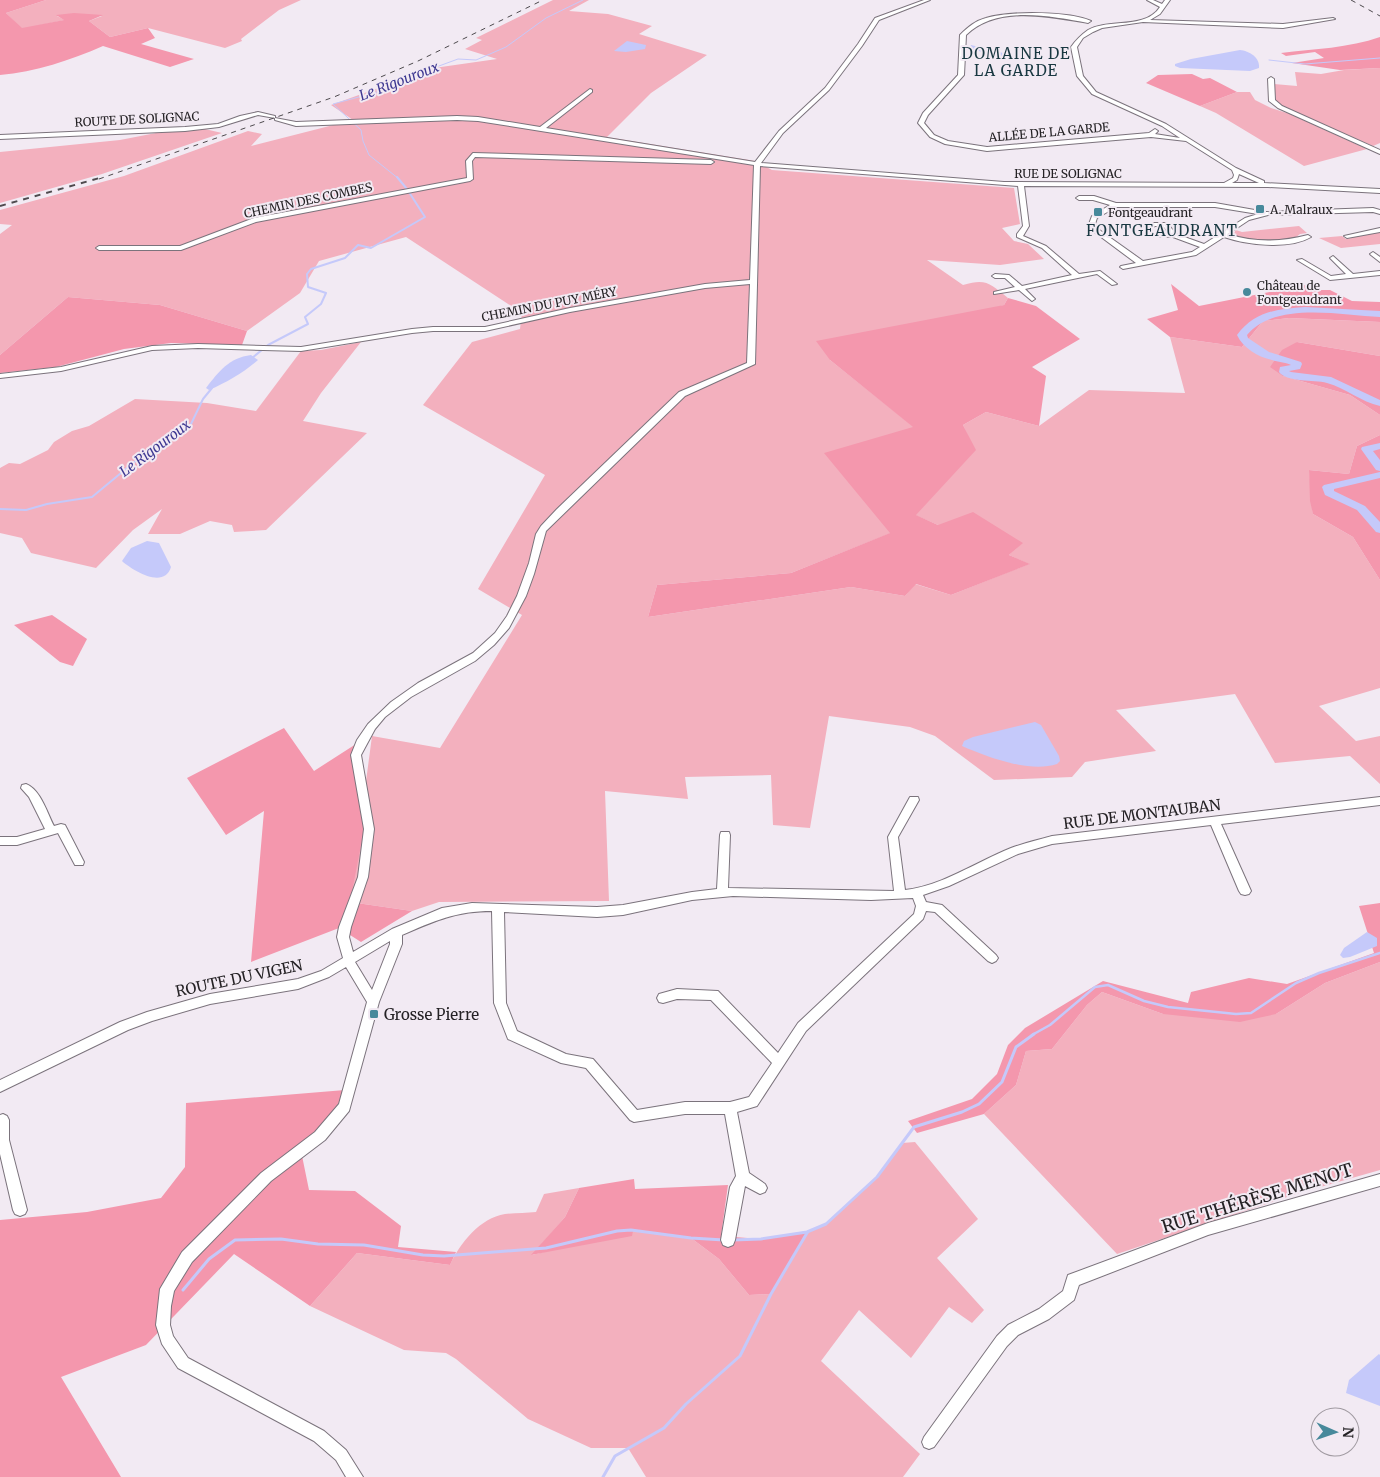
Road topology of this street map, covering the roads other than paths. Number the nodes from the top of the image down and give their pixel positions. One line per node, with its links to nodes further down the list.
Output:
1 (928, 0): 20 (street)
2 (1149, 0): 4 (street)
3 (1168, 0): 4 (street)
4 (1160, 3): 5 (street)
5 (1156, 15): 8 (street, ALLÉE DE LA GARDE); 9 (street)
6 (1333, 19): 9 (street)
7 (1088, 21): 10 (street, ALLÉE DE LA GARDE); 11 (street); 16 (street, ALLÉE DE LA GARDE)
8 (1139, 21): 9 (street); 10 (street, ALLÉE DE LA GARDE)
9 (1164, 22)
10 (1119, 23): 11 (street, ALLÉE DE LA GARDE)
11 (1093, 30): 14 (street, ALLÉE DE LA GARDE)
12 (1270, 79): 19 (street)
13 (590, 91): 15 (street)
14 (1155, 121): 16 (street); 18 (street, ALLÉE DE LA GARDE)
15 (541, 129): 17 (street, ROUTE DE SOLIGNAC); 20 (street, ROUTE DE SOLIGNAC)
16 (1151, 135): 18 (street, ALLÉE DE LA GARDE)
17 (0, 137)
18 (1188, 140): 21 (street, ALLÉE DE LA GARDE)
19 (1380, 152)
20 (757, 164): 24 (street, RUE DE SOLIGNAC); 38 (street, CHEMIN DES COMBES); 49 (street)
21 (1234, 169): 22 (street); 23 (street, ALLÉE DE LA GARDE)
22 (1226, 184): 23 (street, RUE DE SOLIGNAC); 24 (street, RUE DE SOLIGNAC)
23 (1268, 184): 25 (street, RUE DE SOLIGNAC)
24 (1020, 185): 48 (street)
25 (1380, 192)
26 (1079, 198): 28 (street)
27 (1372, 201): 29 (street)
28 (1115, 205): 31 (street); 43 (street)
29 (1373, 210): 30 (street); 31 (street)
30 (1380, 212)
31 (1268, 213): 34 (street)
32 (1380, 230): 36 (street)
33 (1174, 235): 37 (street)
34 (1223, 235): 35 (street); 37 (street)
35 (1308, 236)
36 (1347, 236)
37 (1205, 247): 43 (street)
38 (99, 248)
39 (1373, 254): 42 (street)
40 (1333, 258): 47 (street)
41 (1300, 260): 47 (street)
42 (1380, 260)
43 (1142, 264): 44 (street)
44 (1123, 268)
45 (1380, 273): 47 (street)
46 (995, 276): 51 (street)
47 (1352, 276)
48 (1078, 277): 50 (street); 51 (street)
49 (753, 282): 54 (street, CHEMIN DU PUY MÉRY); 71 (street)
50 (1114, 284)
51 (1020, 288): 52 (street); 53 (street)
52 (996, 292)
53 (1032, 300)
54 (0, 376)
55 (26, 788): 59 (street)
56 (914, 800): 66 (street)
57 (1380, 802): 58 (street, RUE DE MONTAUBAN)
58 (1214, 821): 63 (street); 65 (street, RUE DE MONTAUBAN)
59 (51, 831): 61 (street); 62 (street)
60 (725, 834): 64 (street)
61 (0, 841)
62 (79, 862)
63 (1244, 890)
64 (722, 892): 66 (street, RUE DE MONTAUBAN); 68 (street, ROUTE DU VIGEN)
65 (917, 893): 66 (street, RUE DE MONTAUBAN); 67 (street)
66 (900, 895)
67 (922, 906): 70 (street); 74 (street)
68 (498, 907): 69 (street, ROUTE DU VIGEN); 76 (street)
69 (396, 932): 71 (street, ROUTE DU VIGEN); 73 (street)
70 (992, 958)
71 (348, 960): 73 (street); 75 (street, ROUTE DU VIGEN)
72 (664, 998): 74 (street)
73 (374, 1002): 85 (street)
74 (779, 1062): 76 (street)
75 (0, 1086)
76 (730, 1108): 79 (street)
77 (2, 1120): 78 (street)
78 (2, 1141): 82 (street)
79 (743, 1177): 81 (street); 83 (street)
80 (1380, 1180): 84 (street, RUE THÉRÈSE MENOT)
81 (760, 1188)
82 (20, 1210)
83 (728, 1240)
84 (929, 1442)
85 (356, 1477)

